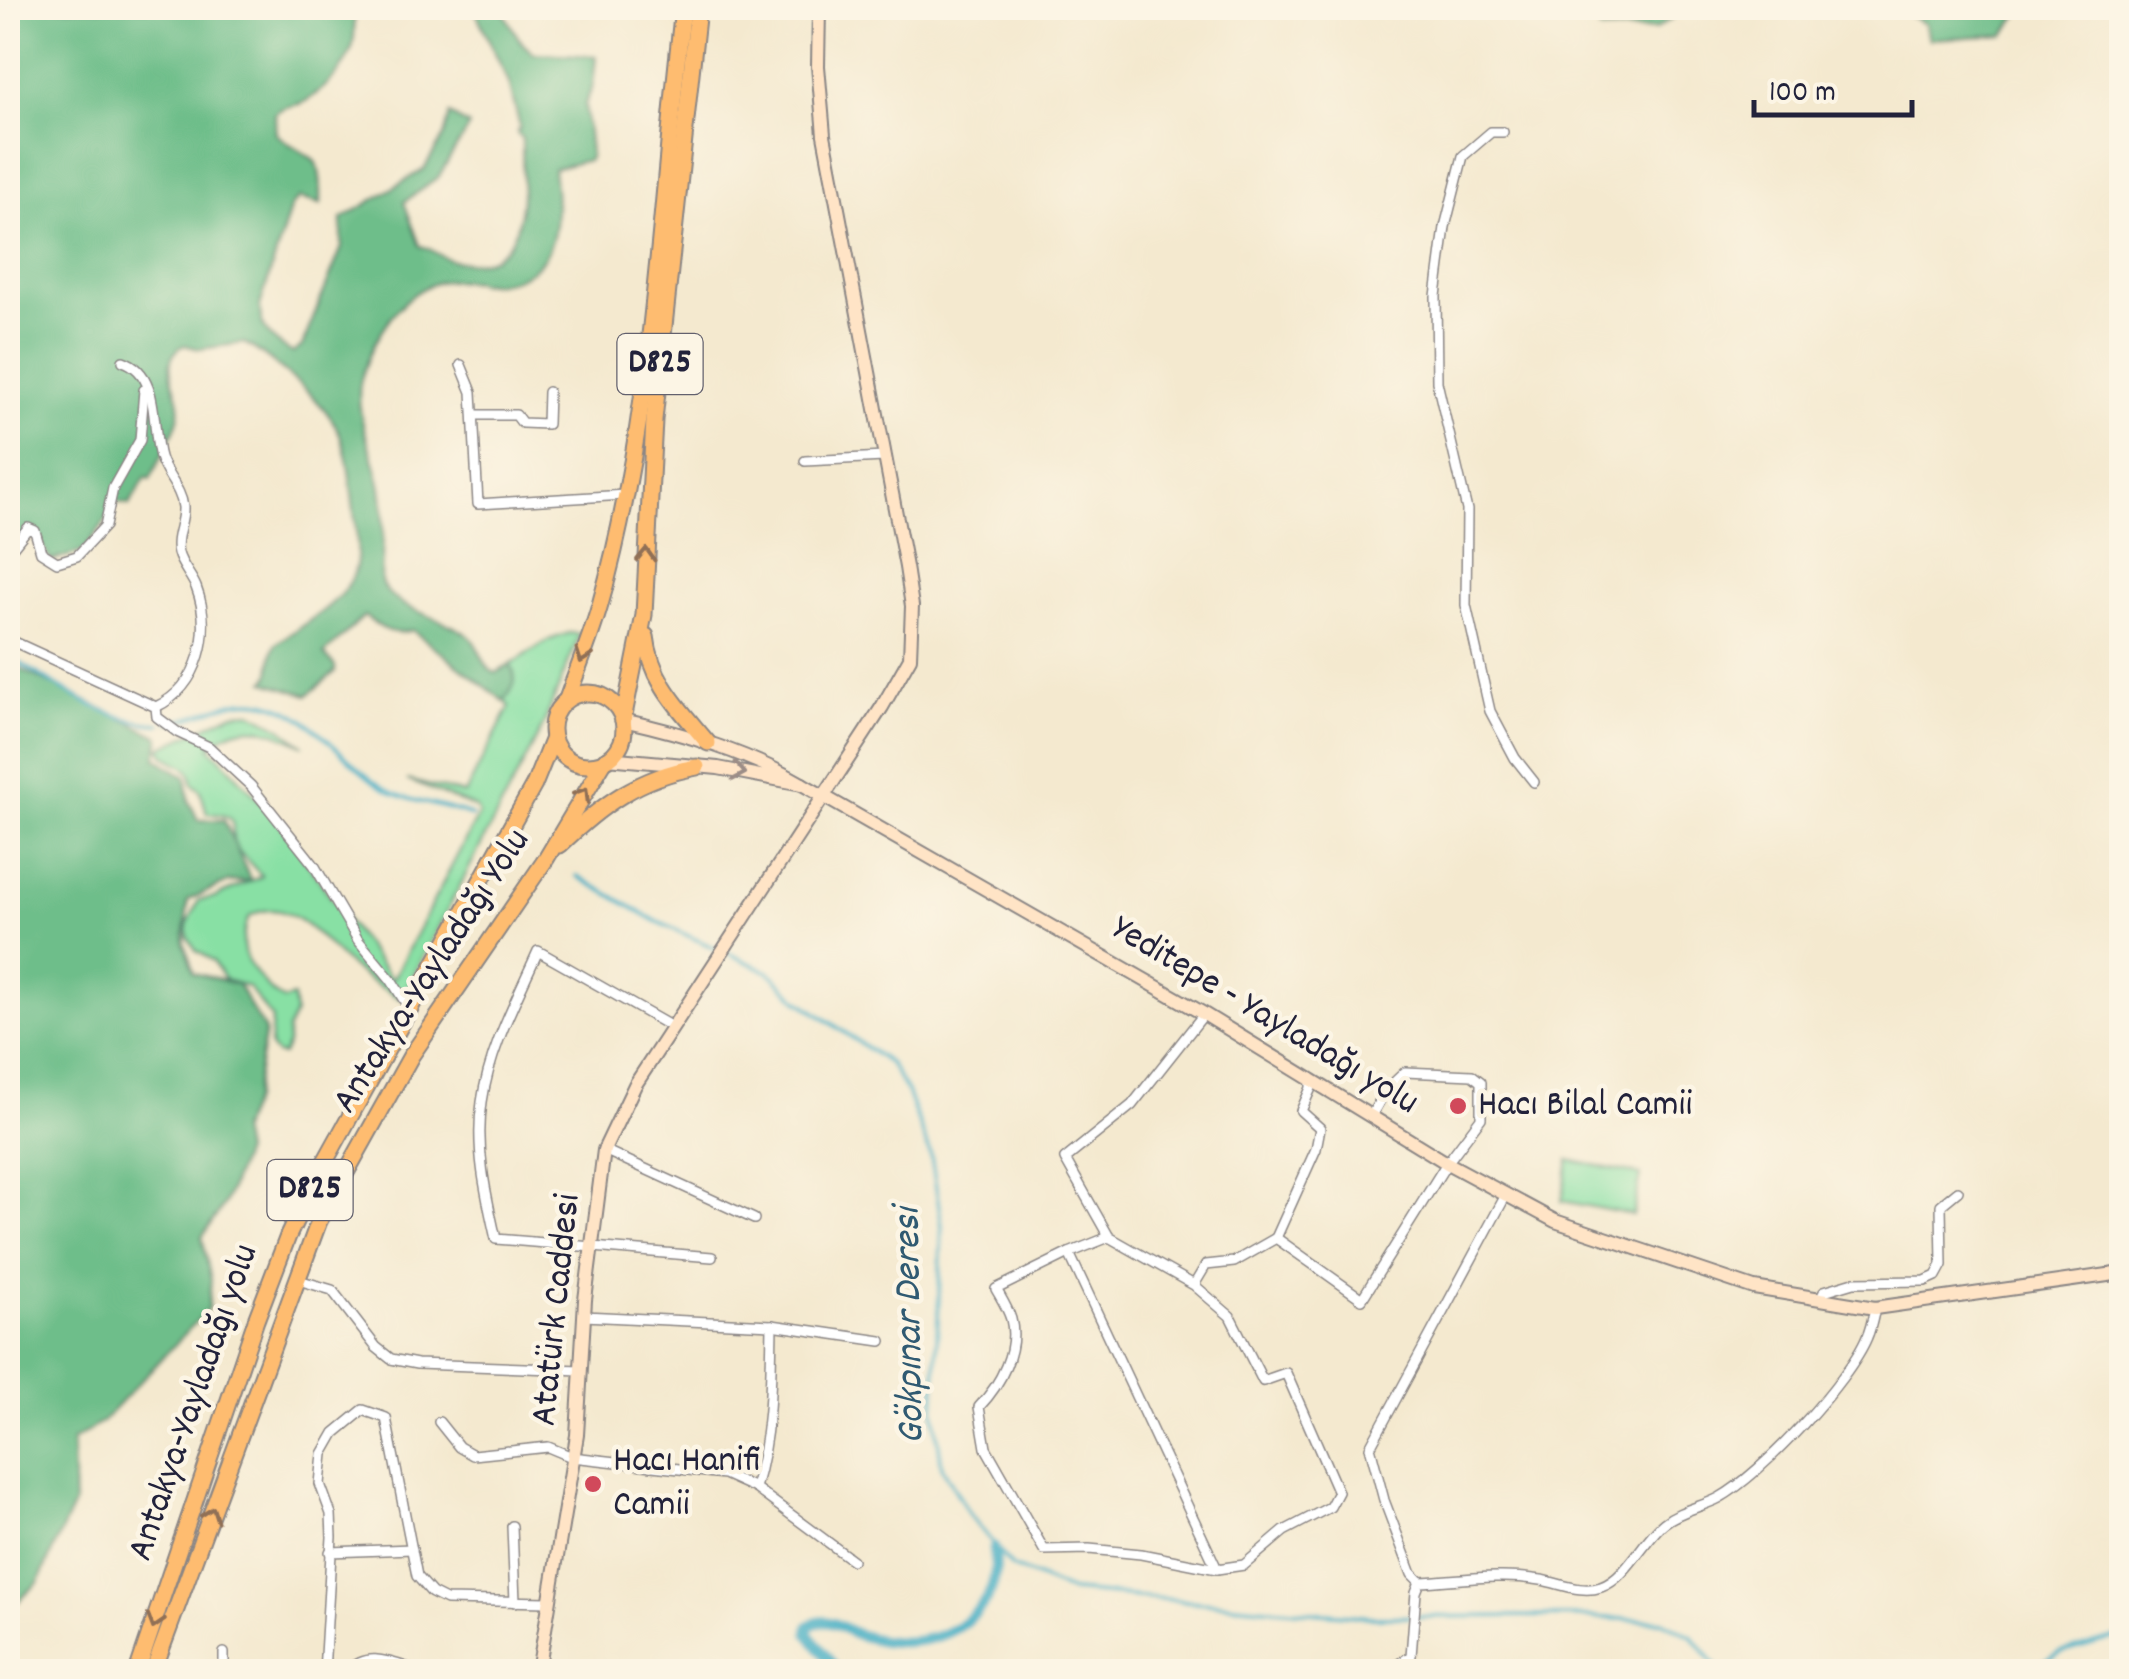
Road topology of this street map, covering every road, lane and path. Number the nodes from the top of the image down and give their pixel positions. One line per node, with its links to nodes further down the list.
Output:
1 (684, 8): 12 (highway, D825)
2 (698, 8): 14 (highway, D825, one-way to 2)
3 (819, 8): 10 (main road, Atatürk Caddesi)
4 (1503, 132): 23 (street)
5 (124, 361): 7 (street)
6 (461, 365): 9 (street)
7 (142, 378): 13 (street); 17 (street)
8 (548, 392): 9 (street)
9 (474, 415): 12 (street)
10 (884, 456): 11 (street); 25 (main road, Atatürk Caddesi)
11 (804, 461)
12 (626, 495): 16 (highway, D825, one-way to 16)
13 (8, 553)
14 (644, 616): 18 (highway, D825); 20 (highway)
15 (8, 638): 17 (street)
16 (567, 699): 18 (highway); 19 (highway)
17 (157, 712): 27 (street)
18 (623, 720): 20 (main road, Yeditepe - Yayladağı yolu); 21 (highway)
19 (553, 738): 21 (highway); 27 (highway, Antakya-Yayladağı yolu / D825)
20 (708, 743): 24 (main road, Yeditepe - Yayladağı yolu)
21 (606, 759): 22 (main road, Yeditepe - Yayladağı yolu); 26 (highway, Antakya-Yayladağı Yolu / D825, one-way to 21)
22 (697, 766): 24 (main road, Yeditepe - Yayladağı yolu, one-way to 24); 26 (highway)
23 (1534, 782)
24 (802, 784): 25 (main road, Yeditepe - Yayladağı yolu)
25 (824, 798): 28 (main road, Yeditepe - Yayladağı yolu); 29 (main road, Atatürk Caddesi)
26 (546, 859): 43 (highway, Antakya-Yayladağı Yolu / D825)
27 (411, 1010): 63 (highway, Antakya-Yayladağı yolu / D825, one-way to 63)
28 (1204, 1014): 30 (main road, Yeditepe - Yayladağı yolu); 37 (street)
29 (672, 1028): 32 (main road, Atatürk Caddesi); 39 (street)
30 (1311, 1078): 31 (main road, Yeditepe - Yayladağı yolu); 38 (street)
31 (1371, 1116): 33 (main road, Yeditepe - Yayladağı yolu); 33 (street)
32 (604, 1150): 36 (street); 39 (main road, Atatürk Caddesi)
33 (1447, 1163): 35 (main road, Yeditepe - Yayladağı yolu); 38 (street)
34 (1958, 1191): 45 (street)
35 (1506, 1195): 45 (main road, Yeditepe - Yayladağı yolu); 59 (street)
36 (754, 1219)
37 (1109, 1237): 40 (street); 44 (street)
38 (1276, 1238): 44 (street)
39 (592, 1248): 41 (street); 47 (main road, Atatürk Caddesi)
40 (1069, 1253): 58 (street); 58 (street)
41 (712, 1257)
42 (2122, 1273): 46 (main road, Yeditepe - Yayladağı yolu)
43 (295, 1279): 50 (street); 64 (highway, Antakya-Yayladağı Yolu / D825, one-way to 43)
44 (1194, 1285): 58 (street)
45 (1820, 1299): 46 (main road, Yeditepe - Yayladağı yolu)
46 (1875, 1308): 59 (street)
47 (584, 1316): 48 (street); 50 (main road, Atatürk Caddesi)
48 (772, 1325): 49 (street); 53 (street)
49 (881, 1341)
50 (581, 1370): 52 (main road, Atatürk Caddesi)
51 (439, 1422): 52 (street)
52 (572, 1457): 53 (street); 61 (main road, Atatürk Caddesi)
53 (755, 1488): 57 (street)
54 (512, 1526): 60 (street)
55 (412, 1550): 56 (street); 56 (street); 60 (street)
56 (330, 1552): 66 (street)
57 (852, 1560)
58 (1217, 1569)
59 (1418, 1587): 70 (street)
60 (515, 1602): 61 (street)
61 (548, 1602): 69 (main road, Atatürk Caddesi)
62 (224, 1653): 65 (street)
63 (137, 1672)
64 (154, 1672)
65 (224, 1672)
66 (324, 1672)
67 (347, 1672): 68 (street)
68 (420, 1672)
69 (538, 1672)
70 (1386, 1672)

